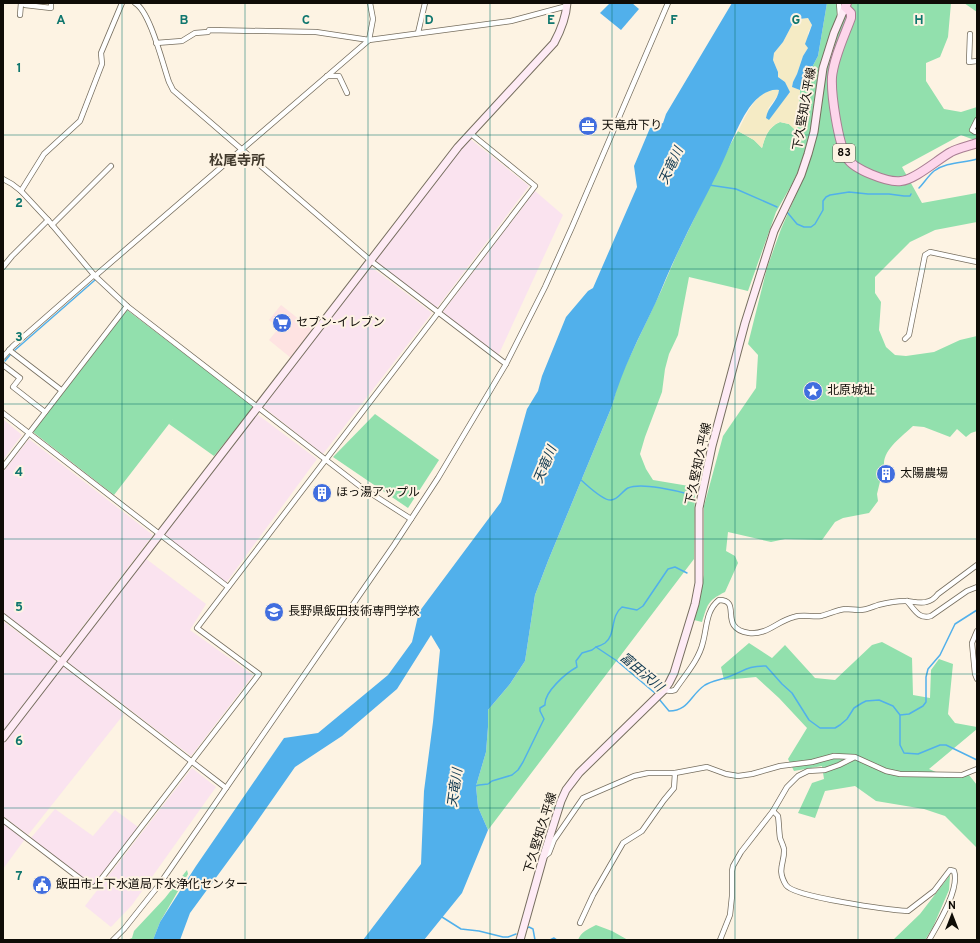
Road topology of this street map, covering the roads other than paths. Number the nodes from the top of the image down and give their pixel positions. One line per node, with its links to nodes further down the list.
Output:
1 (51, 3): 7 (street)
2 (122, 3): 25 (street)
3 (135, 3): 14 (street)
4 (370, 3): 13 (street)
5 (425, 3): 11 (street)
6 (668, 3): 37 (street)
7 (23, 4): 10 (street)
8 (567, 4): 11 (street); 20 (main road)
9 (844, 4): 21 (main road, 83); 56 (main road, 下久堅知久平線)
10 (20, 15)
11 (418, 33): 13 (street)
12 (970, 34): 15 (street)
13 (369, 40): 14 (street); 16 (street)
14 (156, 43): 22 (street)
15 (977, 61)
16 (327, 76): 17 (street); 22 (street)
17 (347, 93)
18 (977, 120): 19 (street)
19 (977, 131)
20 (470, 133): 28 (main road); 33 (street)
21 (977, 143)
22 (242, 149): 28 (street); 31 (street)
23 (111, 166): 27 (street)
24 (3, 179): 25 (street)
25 (21, 191): 26 (street)
26 (48, 220): 27 (street); 30 (street)
27 (52, 225): 31 (street)
28 (371, 261): 33 (street); 40 (main road)
29 (977, 262): 34 (street)
30 (3, 267)
31 (94, 275): 32 (street); 35 (street)
32 (127, 306): 39 (street); 40 (street)
33 (439, 314): 37 (street); 44 (street)
34 (905, 339)
35 (9, 350): 36 (street); 39 (street)
36 (3, 357)
37 (506, 364): 46 (street)
38 (3, 366): 41 (street)
39 (61, 390): 41 (street)
40 (258, 406): 44 (street); 47 (main road)
41 (45, 412): 43 (street)
42 (3, 413): 43 (street)
43 (29, 433): 45 (street); 47 (street)
44 (325, 459): 46 (street); 49 (street)
45 (3, 467)
46 (411, 519): 62 (street)
47 (159, 535): 49 (street); 54 (main road)
48 (977, 565): 51 (street)
49 (228, 587): 59 (street)
50 (977, 587): 51 (street)
51 (906, 601): 56 (street)
52 (3, 616): 54 (street)
53 (977, 631): 55 (street)
54 (62, 662): 57 (main road); 59 (street)
55 (977, 679)
56 (663, 692): 65 (main road, 下久堅知久平線)
57 (3, 738)
58 (855, 757): 60 (street); 61 (street); 63 (street)
59 (192, 762): 62 (street); 64 (street)
60 (977, 769)
61 (675, 773): 65 (street); 66 (street)
62 (226, 788): 67 (street)
63 (773, 811): 69 (street); 70 (street)
64 (3, 820)
65 (544, 858): 68 (main road, 下久堅知久平線)
66 (580, 923)
67 (113, 940)
68 (520, 940)
69 (720, 940)
70 (929, 940)

